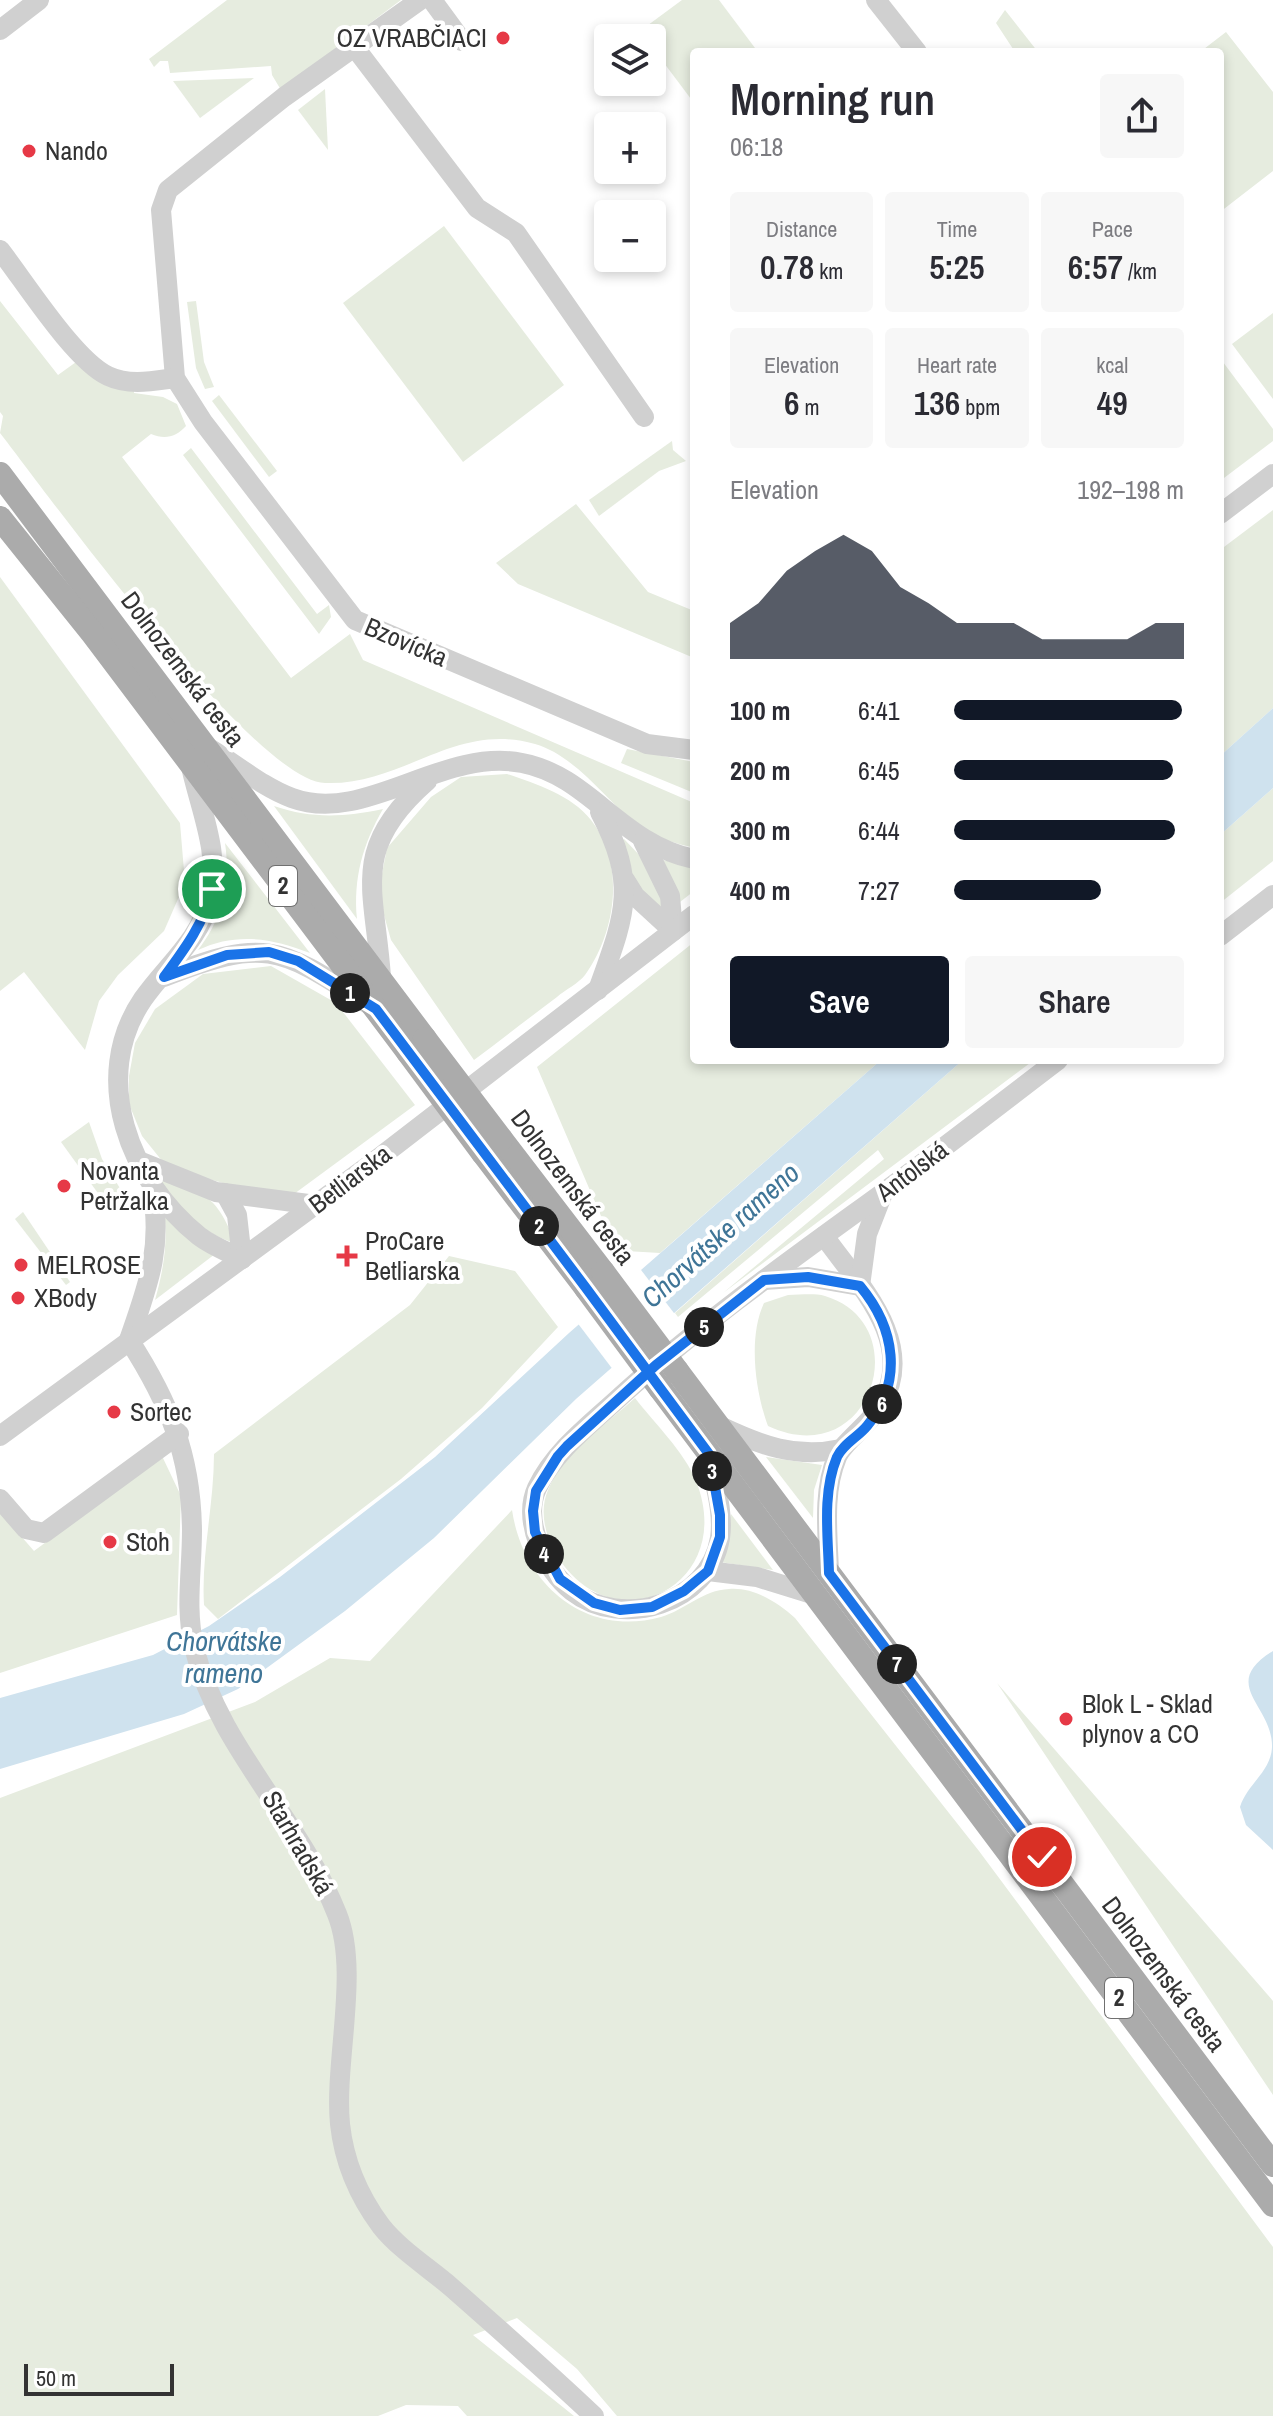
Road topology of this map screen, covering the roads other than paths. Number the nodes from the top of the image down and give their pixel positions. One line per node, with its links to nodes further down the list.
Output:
1 (39, 0): 5 (street)
2 (420, 0): 8 (street, Bzovícka)
3 (432, 0): 6 (street)
4 (876, 0): 7 (street)
5 (0, 30)
6 (462, 41)
7 (914, 48)
8 (356, 49): 10 (street, Bzovícka); 11 (street)
9 (0, 250): 10 (street)
10 (175, 378): 16 (street, Bzovícka)
11 (644, 417)
12 (0, 474): 17 (main road, Dolnozemská cesta / 2)
13 (1273, 474): 14 (street)
14 (1224, 511)
15 (0, 518): 17 (main road, Dolnozemská cesta / 2)
16 (690, 749)
17 (199, 755): 18 (street); 27 (street); 28 (main road, Dolnozemská cesta / 2); 30 (main road, Dolnozemská cesta / 2)
18 (438, 771): 19 (street); 28 (street)
19 (596, 804): 20 (street); 22 (street)
20 (643, 841): 21 (street); 25 (street)
21 (690, 858)
22 (625, 880): 25 (street); 29 (street)
23 (1273, 895): 26 (street)
24 (690, 918): 25 (street, Betliarska)
25 (673, 931): 29 (street, Betliarska)
26 (1224, 933)
27 (164, 977): 30 (street); 33 (street)
28 (381, 977): 31 (main road, Dolnozemská cesta / 2)
29 (598, 990): 37 (street, Betliarska)
30 (376, 1009): 31 (main road, Dolnozemská cesta / 2)
31 (416, 1045): 43 (main road, Dolnozemská cesta / 2, bridge)
32 (1053, 1064): 36 (street, Antolská)
33 (139, 1161): 34 (street); 35 (street)
34 (151, 1185): 39 (street); 42 (street)
35 (225, 1193): 37 (street); 39 (street)
36 (883, 1193): 38 (street, Antolská); 41 (street)
37 (316, 1205): 39 (street, Betliarska)
38 (824, 1236): 40 (street, Antolská); 41 (street)
39 (242, 1259): 42 (street, Betliarska)
40 (764, 1280): 41 (street); 50 (street, Antolská)
41 (860, 1286): 47 (street)
42 (129, 1340): 45 (street, Starhradská); 46 (street, Betliarska)
43 (669, 1380): 44 (main road, Dolnozemská cesta / 2); 48 (main road, Dolnozemská cesta / 2)
44 (720, 1426): 47 (street); 51 (main road, Dolnozemská cesta / 2)
45 (179, 1434): 49 (street); 55 (street, Starhradská)
46 (0, 1436)
47 (841, 1449): 51 (street)
48 (709, 1454): 50 (street); 52 (main road, Dolnozemská cesta / 2)
49 (0, 1499)
50 (708, 1571): 52 (street)
51 (829, 1573): 53 (main road, Dolnozemská cesta / 2)
52 (815, 1595): 54 (main road, Dolnozemská cesta / 2)
53 (1273, 2165)
54 (1273, 2205)
55 (594, 2416)

